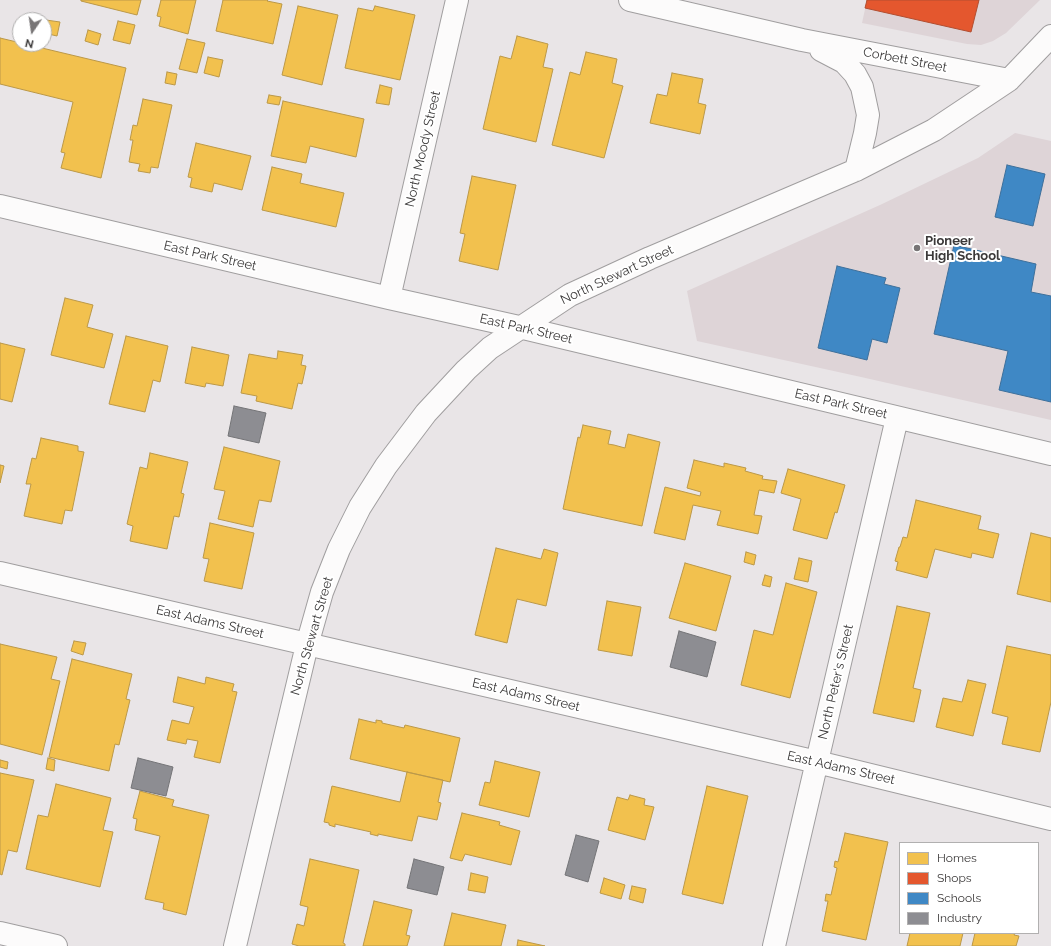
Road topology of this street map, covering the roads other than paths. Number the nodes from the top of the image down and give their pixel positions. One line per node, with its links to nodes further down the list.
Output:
1 (456, 0): 8 (street, North Moody Street)
2 (630, 0): 4 (street, Corbett Street)
3 (1051, 36): 5 (street, North Stewart Street)
4 (802, 40): 5 (street, Corbett Street); 6 (street, Corbett Street)
5 (1009, 80): 6 (street, North Stewart Street)
6 (856, 170): 9 (street, North Stewart Street)
7 (0, 206): 8 (street, East Park Street)
8 (389, 298): 9 (street, East Park Street)
9 (519, 327): 10 (street, East Park Street); 13 (street, North Stewart Street)
10 (897, 418): 11 (street, East Park Street); 14 (street, North Peter's Street)
11 (1051, 454)
12 (0, 573): 13 (street, East Adams Street)
13 (307, 645): 14 (street, East Adams Street); 18 (street, North Stewart Street)
14 (817, 762): 15 (street, East Adams Street); 19 (street, North Peter's Street)
15 (1051, 819)
16 (0, 933): 17 (street)
17 (56, 946)
18 (235, 946)
19 (774, 946)

